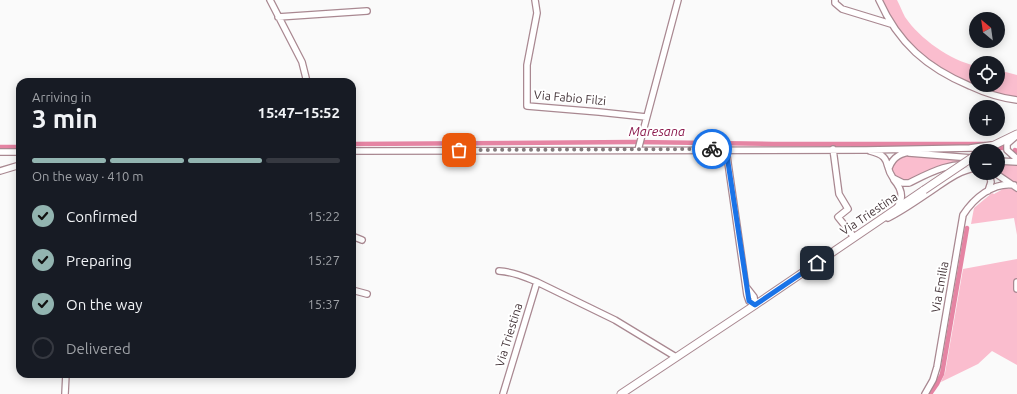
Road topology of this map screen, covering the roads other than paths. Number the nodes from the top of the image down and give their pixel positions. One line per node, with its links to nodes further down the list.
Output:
1 (270, 0): 7 (street)
2 (535, 0): 11 (street, Via Fabio Filzi)
3 (678, 0): 11 (street)
4 (835, 0): 8 (street)
5 (879, 0): 8 (street)
6 (367, 11): 7 (street)
7 (278, 17): 9 (street)
8 (891, 24): 10 (street)
9 (306, 78)
10 (1017, 100)
11 (646, 117): 14 (street)
12 (1017, 135): 13 (main road); 24 (street)
13 (993, 144)
14 (639, 148): 15 (street); 19 (street)
15 (726, 149): 16 (street); 49 (street)
16 (833, 149): 18 (street); 40 (street)
17 (969, 149): 22 (street)
18 (866, 150): 22 (street); 30 (street)
19 (356, 151)
20 (0, 152): 21 (street)
21 (16, 152)
22 (907, 152): 23 (street); 30 (street)
23 (969, 157)
24 (1017, 159)
25 (969, 160): 38 (main road, Via Triestina, bridge)
26 (1005, 161): 27 (street)
27 (1017, 162)
28 (969, 165): 33 (street)
29 (16, 166): 32 (street)
30 (889, 168): 33 (street)
31 (969, 169): 39 (street)
32 (0, 172)
33 (894, 180): 38 (street)
34 (991, 180): 37 (street)
35 (1005, 180): 36 (street)
36 (1015, 186): 37 (street, Via Emilia)
37 (988, 191): 55 (street, Via Emilia)
38 (898, 207): 39 (main road, Via Triestina)
39 (870, 226): 40 (main road, Via Triestina)
40 (854, 237): 49 (main road, Via Triestina)
41 (356, 238): 42 (street)
42 (362, 240)
43 (499, 271): 44 (street)
44 (537, 282): 50 (street); 53 (street, Via Triestina)
45 (1017, 282): 46 (street)
46 (1017, 290)
47 (356, 291): 48 (street)
48 (366, 294)
49 (755, 305): 50 (main road, Via Triestina)
50 (676, 357): 54 (main road, Via Triestina)
51 (66, 378): 52 (street)
52 (65, 394)
53 (503, 394)
54 (621, 394)
55 (925, 394)

